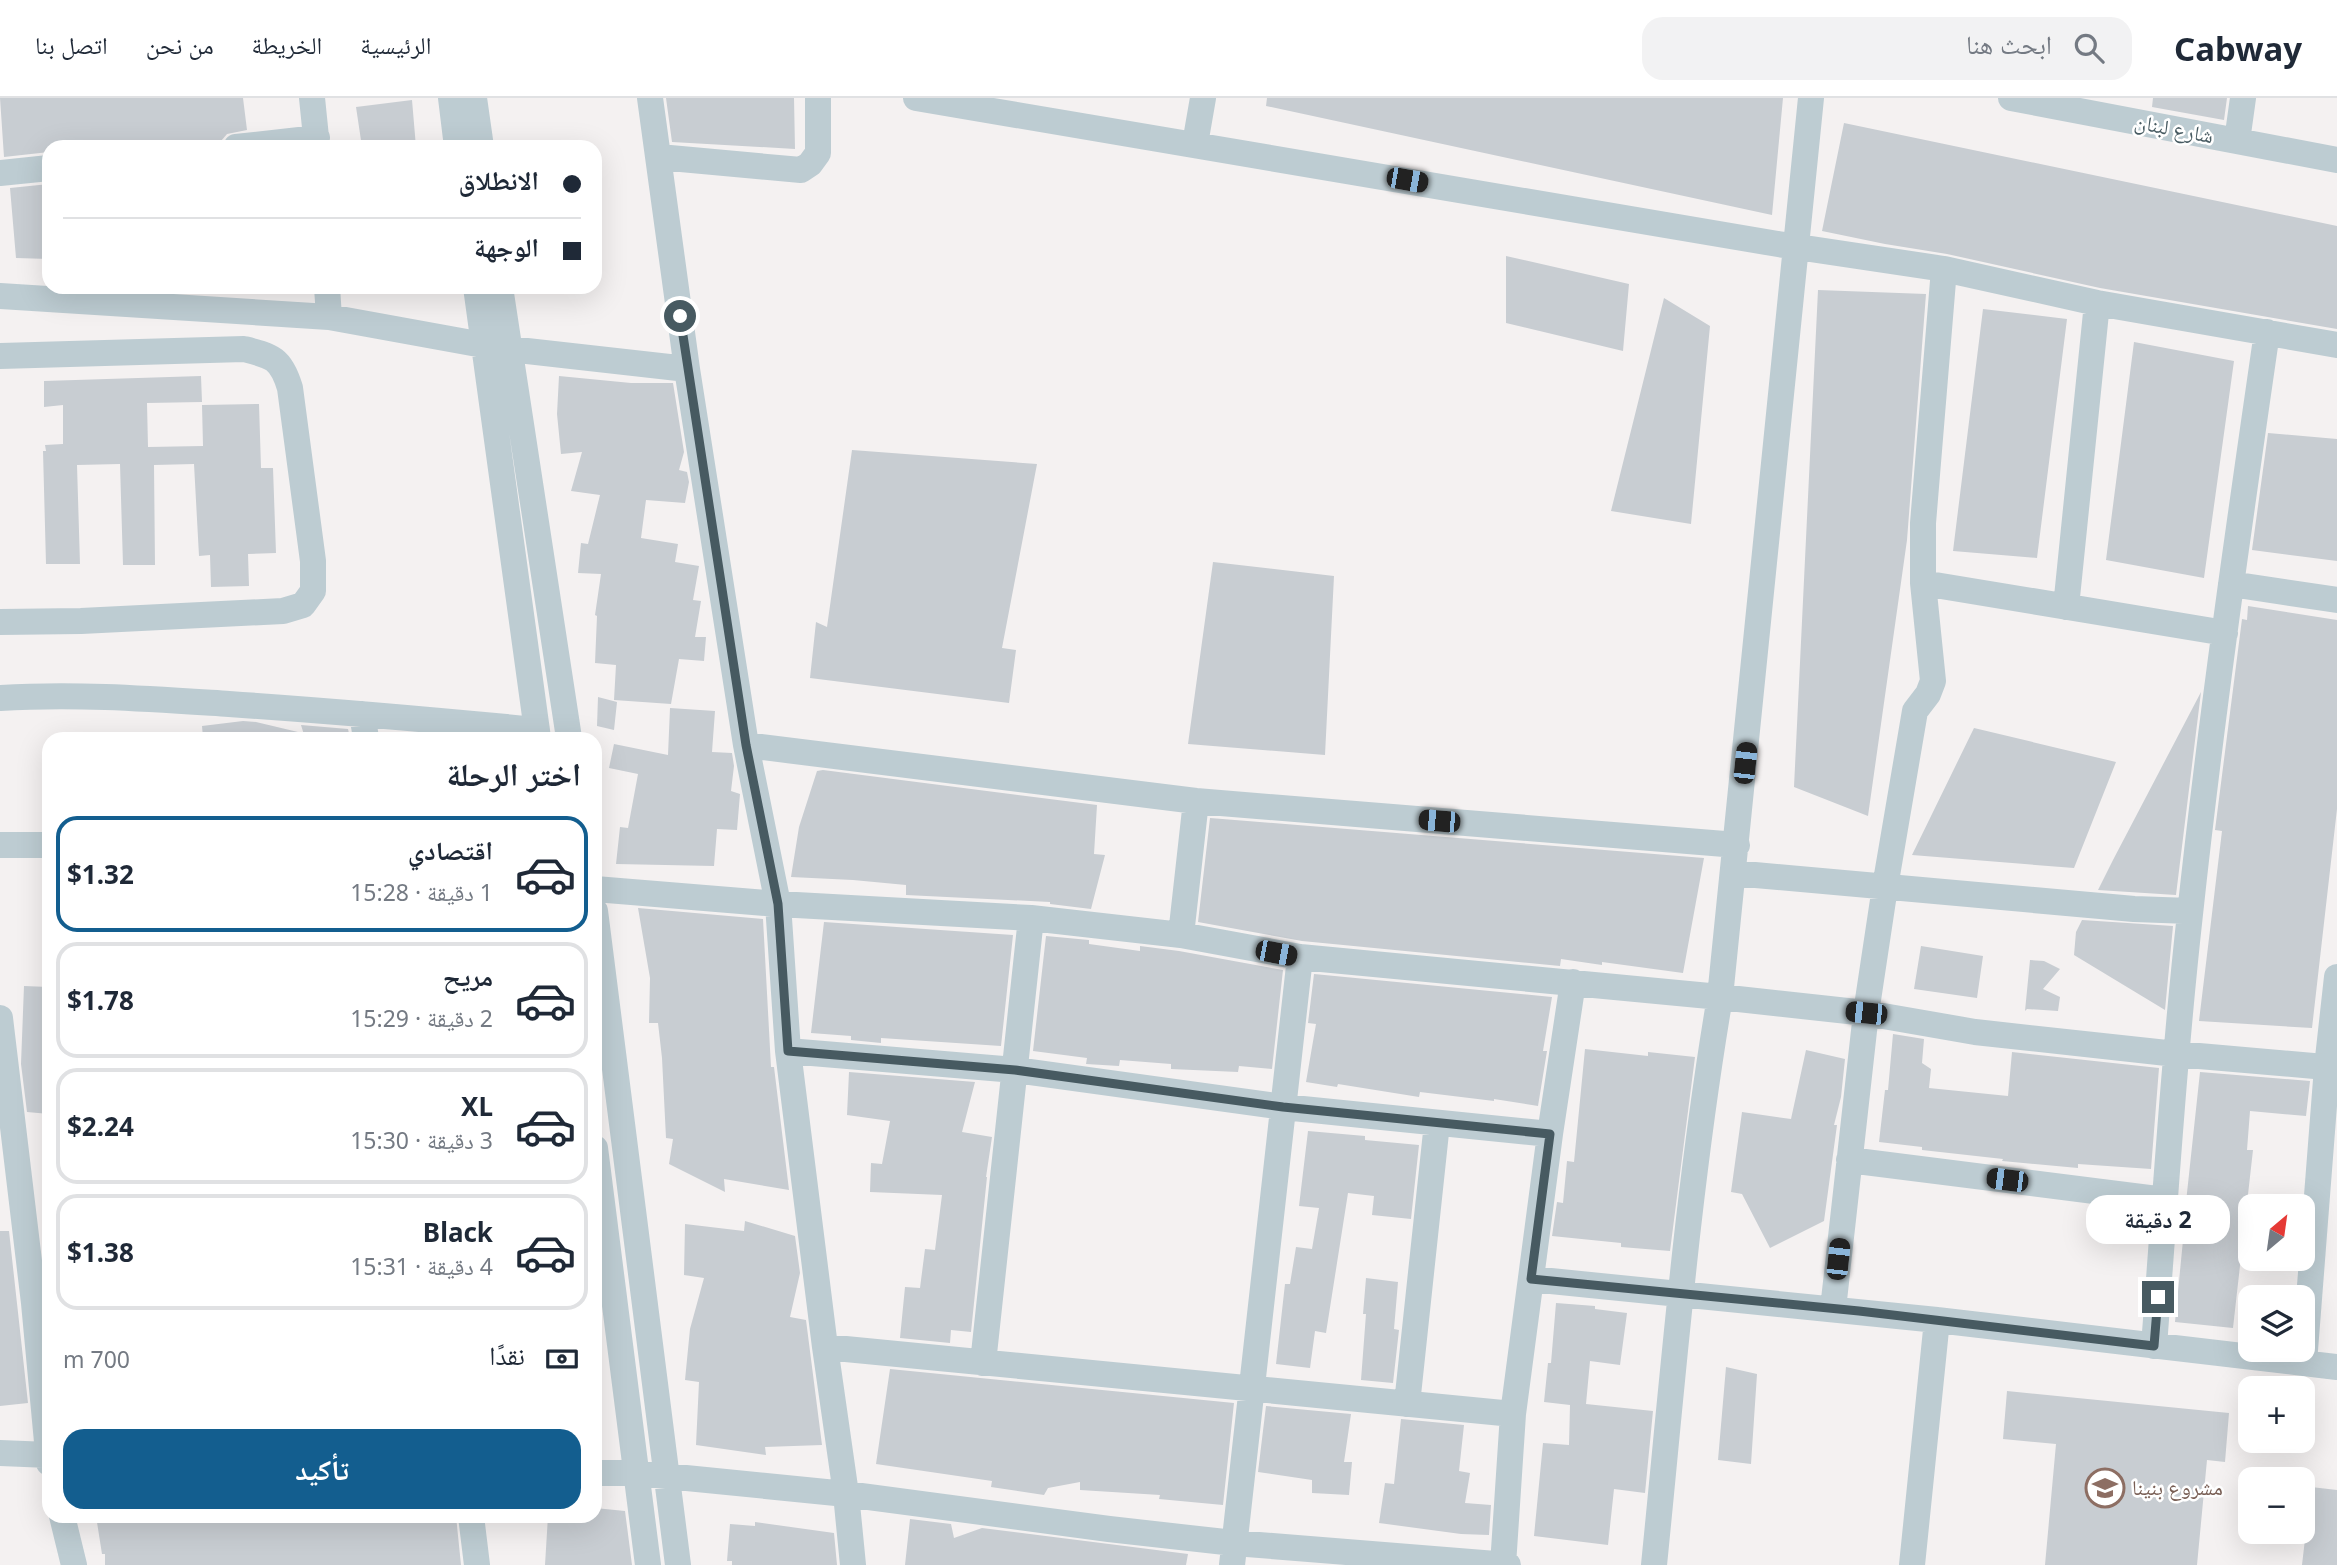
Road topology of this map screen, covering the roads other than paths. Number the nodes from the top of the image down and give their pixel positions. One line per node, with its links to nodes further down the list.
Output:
1 (312, 98): 12 (street)
2 (451, 98): 13 (street)
3 (474, 98): 14 (street)
4 (650, 98): 17 (street)
5 (818, 98): 17 (street)
6 (916, 98): 16 (street)
7 (1203, 98): 16 (street)
8 (1811, 98): 21 (street)
9 (2011, 98): 11 (street, شارع لبنان)
10 (2243, 98): 15 (street)
11 (2130, 109): 15 (street, شارع لبنان)
12 (317, 140)
13 (456, 140)
14 (480, 140)
15 (2237, 141): 18 (street, شارع لبنان)
16 (1195, 144): 21 (street)
17 (659, 157): 33 (street)
18 (2337, 160)
19 (42, 169): 20 (street)
20 (0, 173)
21 (1798, 246): 22 (street); 49 (street)
22 (1944, 269): 27 (street); 34 (street)
23 (327, 294): 28 (street)
24 (478, 294): 31 (street)
25 (500, 294): 31 (street)
26 (0, 296): 28 (street)
27 (2097, 303): 29 (street); 37 (street)
28 (329, 317): 31 (street)
29 (2267, 332): 30 (street); 35 (street)
30 (2337, 345)
31 (496, 347): 33 (street); 43 (street); 44 (street)
32 (0, 356): 38 (street)
33 (687, 369): 45 (street)
34 (1923, 583): 37 (street); 51 (street)
35 (2231, 584): 36 (street); 39 (street)
36 (2337, 600)
37 (2066, 607): 39 (street)
38 (0, 622)
39 (2225, 633): 54 (street)
40 (0, 698): 41 (street)
41 (364, 726): 42 (street)
42 (494, 732)
43 (537, 732)
44 (568, 732)
45 (746, 745): 46 (street); 53 (street)
46 (1196, 801): 49 (street); 56 (street)
47 (0, 845): 48 (street)
48 (42, 845)
49 (1737, 845): 50 (street)
50 (1733, 873): 51 (street); 61 (street)
51 (1885, 887): 54 (street); 62 (street)
52 (602, 890): 53 (street)
53 (778, 904): 55 (street); 64 (street)
54 (2190, 911): 65 (street)
55 (1031, 918): 56 (street); 67 (street)
56 (1181, 934): 57 (street)
57 (1300, 957): 60 (street); 68 (street)
58 (602, 966): 93 (street)
59 (2337, 977): 66 (street)
60 (1573, 982): 61 (street); 70 (street)
61 (1720, 997): 62 (street); 76 (street)
62 (1866, 1013): 65 (street); 71 (street)
63 (0, 1018): 72 (street)
64 (788, 1051): 67 (street); 82 (street)
65 (2176, 1054): 66 (street); 73 (street)
66 (2332, 1068): 84 (street)
67 (1015, 1070): 68 (street); 83 (street)
68 (1283, 1107): 69 (street); 86 (street)
69 (1437, 1123): 70 (street); 87 (street)
70 (1550, 1134): 75 (street)
71 (1849, 1160): 73 (street); 78 (street)
72 (9, 1162): 77 (street)
73 (2165, 1200): 81 (street)
74 (602, 1203): 91 (street)
75 (1531, 1279): 76 (street); 88 (street)
76 (1681, 1293): 78 (street); 105 (street)
77 (41, 1303): 80 (street)
78 (1833, 1309): 79 (street)
79 (1937, 1320): 81 (street); 106 (street)
80 (42, 1325)
81 (2154, 1346): 84 (street)
82 (825, 1347): 83 (street); 94 (street)
83 (983, 1363): 86 (street)
84 (2304, 1363): 85 (street)
85 (2337, 1367)
86 (1251, 1389): 87 (street); 97 (street)
87 (1407, 1404): 88 (street)
88 (1513, 1414): 103 (street)
89 (0, 1453): 90 (street)
90 (42, 1457)
91 (636, 1472): 92 (street); 93 (street); 100 (street)
92 (602, 1473)
93 (667, 1476): 94 (street); 101 (street)
94 (846, 1494): 97 (street); 102 (street)
95 (64, 1523): 98 (street)
96 (472, 1523): 99 (street)
97 (1233, 1554): 103 (street)
98 (74, 1565)
99 (477, 1565)
100 (648, 1565)
101 (678, 1565)
102 (853, 1565)
103 (1503, 1565): 104 (street)
104 (1508, 1565)
105 (1654, 1565)
106 (1912, 1565)

